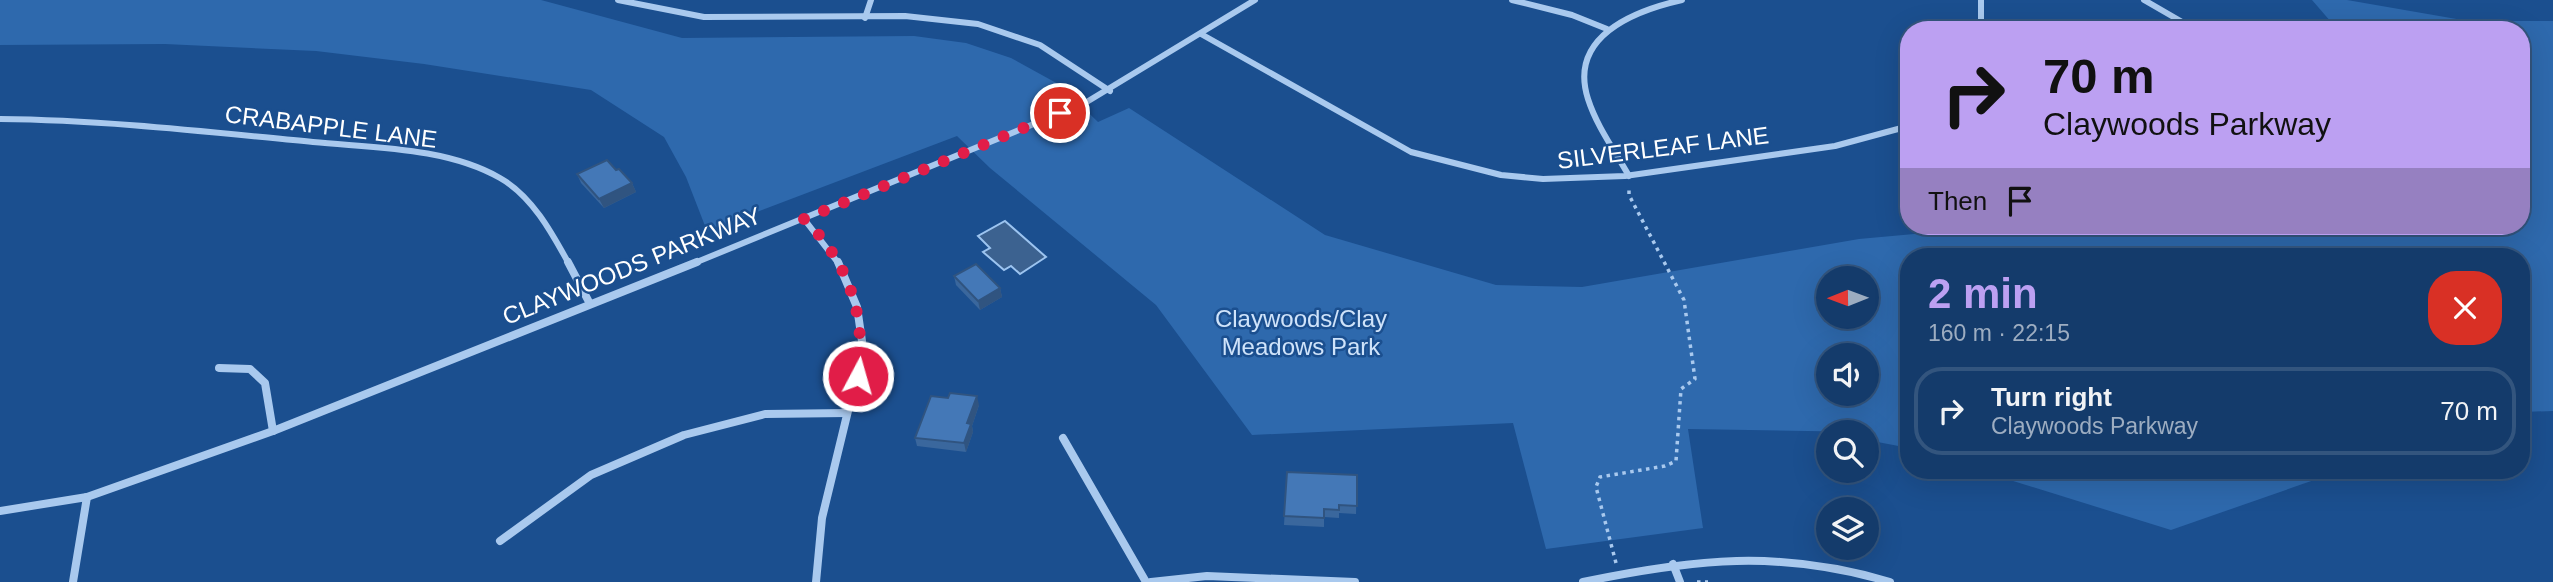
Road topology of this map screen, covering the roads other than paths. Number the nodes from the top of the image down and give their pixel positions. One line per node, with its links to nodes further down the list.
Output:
1 (618, 0): 8 (street)
2 (871, 0): 8 (street)
3 (1255, 0): 12 (street, CLAYWOODS PARKWAY)
4 (1513, 0): 11 (street)
5 (1682, 0): 11 (street)
6 (1981, 0): 9 (street)
7 (2144, 0): 10 (street)
8 (865, 18): 13 (street)
9 (1981, 21)
10 (2180, 21)
11 (1607, 29): 16 (street)
12 (1201, 34): 13 (street, CLAYWOODS PARKWAY); 16 (street, SILVERLEAF LANE)
13 (1110, 91): 17 (street, CLAYWOODS PARKWAY)
14 (0, 119): 18 (street, CRABAPPLE LANE)
15 (1900, 129): 16 (street, SILVERLEAF LANE)
16 (1629, 176)
17 (804, 219): 18 (street, CLAYWOODS PARKWAY); 20 (street)
18 (589, 302): 21 (street, CLAYWOODS PARKWAY)
19 (219, 368): 21 (street)
20 (847, 413): 25 (street); 28 (street)
21 (273, 431): 23 (street, CLAYWOODS PARKWAY)
22 (1063, 438): 29 (street)
23 (87, 497): 24 (street, CLAYWOODS PARKWAY); 27 (street)
24 (0, 511)
25 (500, 541)
26 (1673, 564): 31 (street); 32 (street); 33 (street)
27 (73, 582)
28 (816, 582)
29 (1149, 582): 30 (street)
30 (1355, 582)
31 (1583, 582)
32 (1680, 582)
33 (1890, 582)

